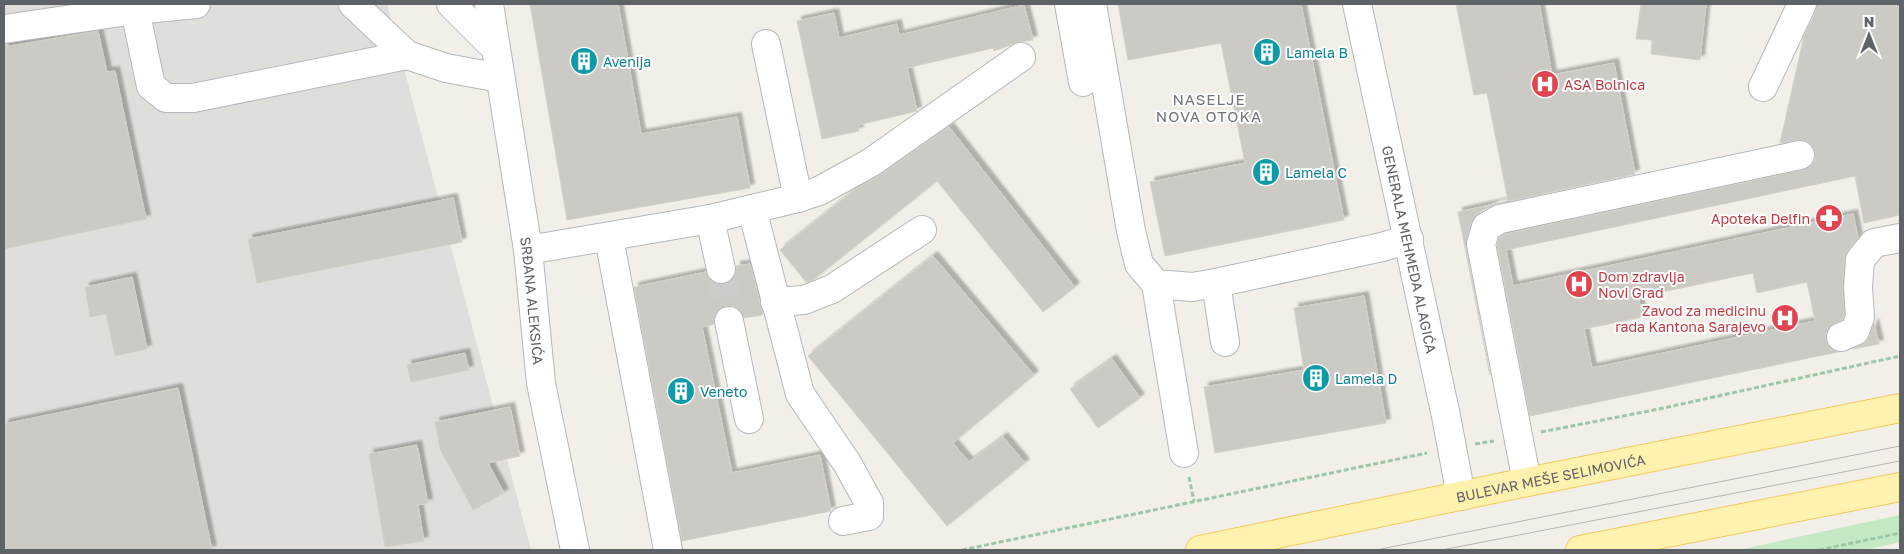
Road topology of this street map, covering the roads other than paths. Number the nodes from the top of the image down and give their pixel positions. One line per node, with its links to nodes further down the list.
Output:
1 (196, 4): 9 (street)
2 (353, 4): 13 (street)
3 (451, 4): 12 (street)
4 (488, 4): 12 (street, SRĐANA ALEKSIĆA)
5 (1069, 4): 16 (street)
6 (1092, 4): 28 (street)
7 (1358, 4): 25 (street, GENERALA MEHMEDA ALAGIĆA)
8 (1802, 4): 17 (street)
9 (134, 7): 10 (street); 13 (street)
10 (4, 29)
11 (766, 44): 19 (street)
12 (496, 49): 15 (street, SRĐANA ALEKSIĆA)
13 (407, 56): 15 (street)
14 (1021, 57): 19 (street)
15 (500, 78): 26 (street, SRĐANA ALEKSIĆA)
16 (1083, 82)
17 (1763, 87)
18 (1800, 155): 37 (street)
19 (798, 198): 20 (street)
20 (752, 209): 21 (street); 30 (street)
21 (710, 219): 23 (street); 27 (street)
22 (922, 230): 30 (street)
23 (609, 238): 26 (street); 42 (street)
24 (1900, 238): 32 (street)
25 (1408, 239): 29 (street); 39 (street, GENERALA MEHMEDA ALAGIĆA)
26 (528, 250): 41 (street, SRĐANA ALEKSIĆA)
27 (721, 269)
28 (1156, 284): 29 (street); 36 (street)
29 (1216, 284): 33 (street)
30 (775, 302): 40 (street)
31 (729, 321): 35 (street)
32 (1841, 337)
33 (1225, 342)
34 (1900, 408): 37 (main road, BULEVAR MEŠE SELIMOVIĆA)
35 (749, 419)
36 (1184, 453)
37 (1527, 482): 39 (main road, BULEVAR MEŠE SELIMOVIĆA)
38 (1900, 487): 44 (main road)
39 (1461, 496): 43 (main road, BULEVAR MEŠE SELIMOVIĆA)
40 (843, 521)
41 (575, 550)
42 (668, 550)
43 (1200, 550)
44 (1580, 550)

